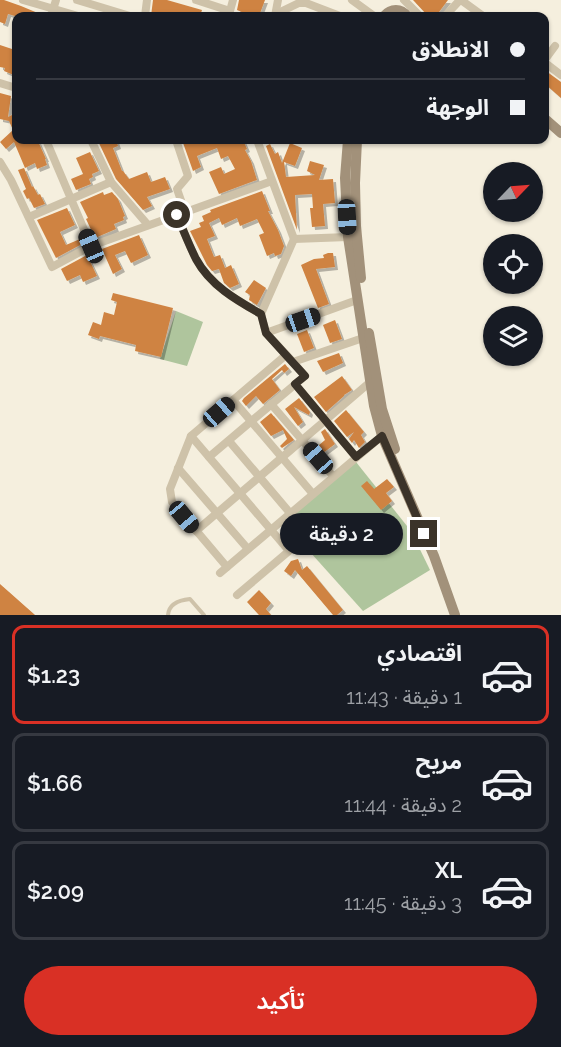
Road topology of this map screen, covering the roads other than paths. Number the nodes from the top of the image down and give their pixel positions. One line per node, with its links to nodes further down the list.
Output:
1 (23, 0): 7 (street)
2 (77, 0): 8 (street)
3 (196, 0): 4 (street)
4 (233, 0)
5 (352, 0): 11 (street)
6 (460, 0): 12 (street); 13 (street)
7 (50, 12)
8 (117, 12)
9 (282, 12): 10 (street)
10 (330, 12)
11 (368, 12)
12 (449, 12)
13 (477, 12)
14 (555, 46): 15 (street)
15 (549, 55)
16 (549, 66): 17 (street)
17 (561, 75)
18 (549, 122): 20 (main road)
19 (549, 132): 21 (main road)
20 (561, 133)
21 (561, 142)
22 (48, 144): 31 (street)
23 (93, 144): 30 (street)
24 (177, 144): 32 (street)
25 (258, 144): 29 (street)
26 (348, 144): 35 (main road)
27 (357, 144): 67 (main road)
28 (0, 162): 33 (street)
29 (272, 181): 32 (street); 36 (street)
30 (111, 182): 31 (street); 34 (street)
31 (71, 198): 33 (street); 37 (street)
32 (181, 214): 34 (street); 39 (street)
33 (29, 217): 37 (street)
34 (148, 225): 37 (street)
35 (348, 237): 36 (street); 38 (main road)
36 (294, 239): 39 (street)
37 (91, 246)
38 (357, 300): 40 (street); 41 (main road)
39 (261, 314): 40 (street)
40 (266, 333): 42 (street)
41 (363, 338): 43 (street); 44 (main road)
42 (286, 355): 43 (street); 46 (street)
43 (293, 362): 45 (street)
44 (369, 383): 48 (street); 51 (main road)
45 (295, 384): 47 (street); 48 (street)
46 (233, 400): 49 (street); 50 (street)
47 (272, 404): 49 (street); 52 (street)
48 (326, 420): 52 (street); 54 (street)
49 (251, 421): 53 (street); 56 (street)
50 (191, 436): 55 (street); 57 (street)
51 (382, 436): 54 (street); 67 (main road)
52 (302, 440): 56 (street); 58 (street)
53 (229, 441): 55 (street); 59 (street)
54 (356, 457): 58 (street)
55 (209, 458): 60 (street)
56 (282, 458): 59 (street); 61 (street)
57 (178, 468): 62 (street); 65 (street)
58 (333, 476): 61 (street)
59 (260, 477): 60 (street); 63 (street)
60 (240, 494): 62 (street); 64 (street)
61 (313, 494): 63 (street)
62 (217, 513): 65 (street); 66 (street)
63 (290, 513): 64 (street)
64 (270, 530): 66 (street); 70 (street)
65 (196, 531): 68 (street)
66 (248, 549): 68 (street)
67 (434, 556): 73 (main road)
68 (227, 567): 69 (street)
69 (220, 573)
70 (237, 595)
71 (168, 615): 72 (lane)
72 (204, 615)
73 (456, 615)

